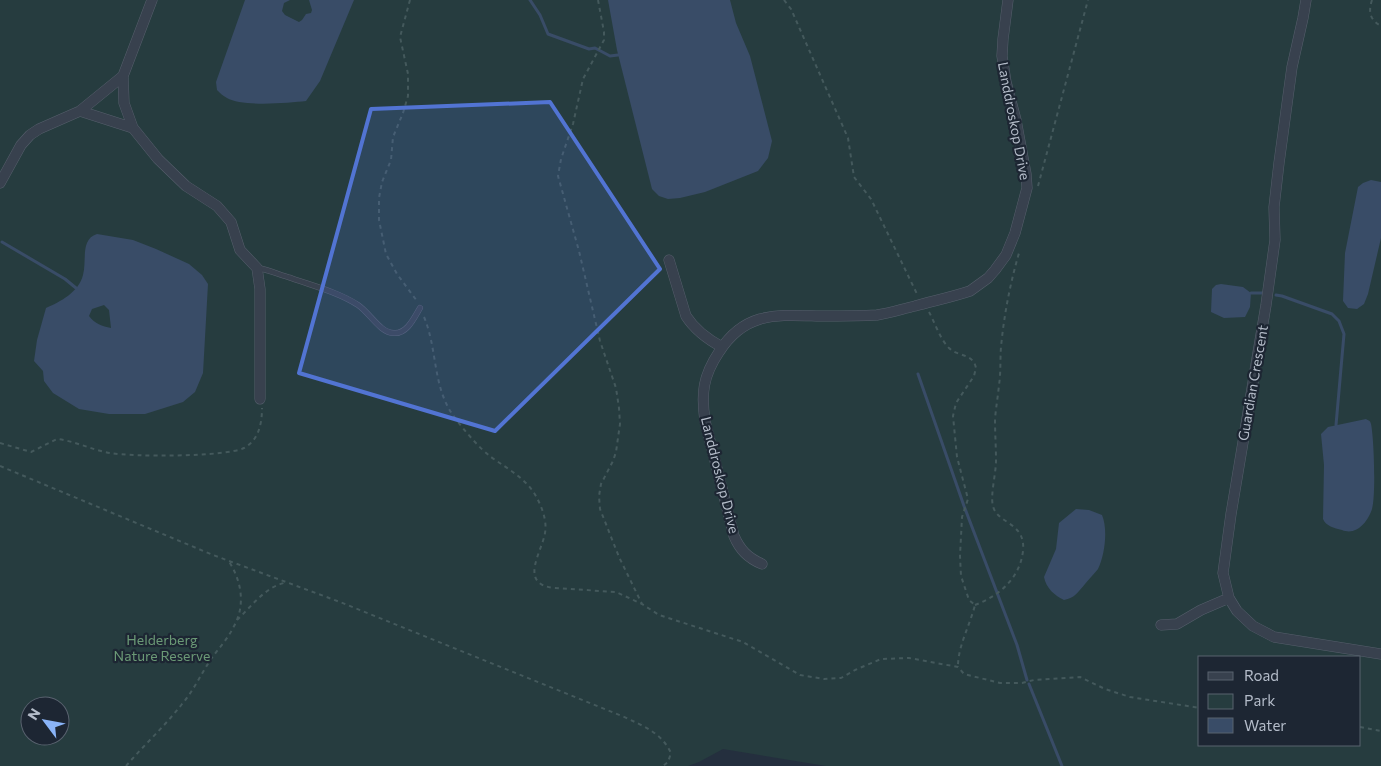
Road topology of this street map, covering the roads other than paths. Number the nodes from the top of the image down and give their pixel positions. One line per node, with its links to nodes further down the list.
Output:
1 (152, 0): 4 (street)
2 (1008, 0): 11 (street, Landdroskop Drive)
3 (1306, 0): 14 (street, Guardian Crescent)
4 (123, 76): 5 (street); 6 (street)
5 (80, 111): 6 (street); 7 (street)
6 (133, 128): 9 (street)
7 (0, 183)
8 (669, 260): 11 (street)
9 (257, 268): 10 (lane); 12 (street)
10 (420, 308)
11 (722, 347): 13 (street, Landdroskop Drive)
12 (260, 399)
13 (762, 564)
14 (1229, 598): 15 (street); 16 (street, Guardian Crescent)
15 (1161, 625)
16 (1381, 654)

